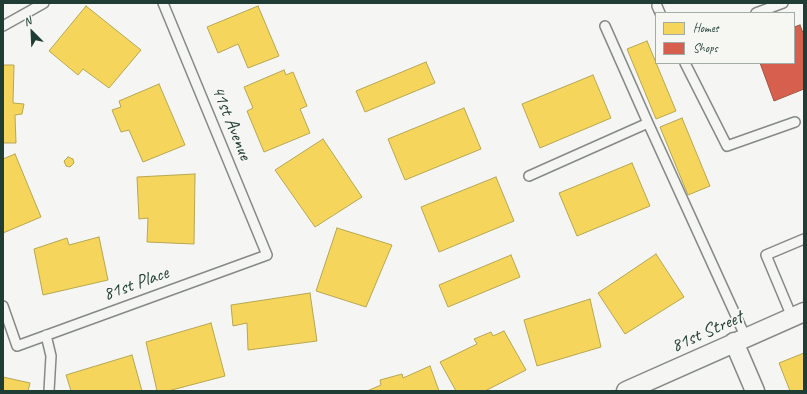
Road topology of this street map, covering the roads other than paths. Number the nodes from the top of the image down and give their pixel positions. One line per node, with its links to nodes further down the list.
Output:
1 (44, 3): 5 (lane)
2 (163, 3): 12 (lane, 41st Avenue)
3 (783, 3): 4 (lane)
4 (759, 12)
5 (3, 26)
6 (605, 26): 9 (lane)
7 (686, 64): 8 (lane)
8 (795, 122)
9 (648, 123): 10 (lane); 16 (lane)
10 (529, 176)
11 (804, 239): 14 (lane)
12 (267, 255): 15 (lane, 81st Place)
13 (3, 306): 15 (lane, 81st Place)
14 (798, 315): 16 (street, 81st Street)
15 (46, 335): 17 (lane)
16 (740, 340): 18 (street, 81st Street); 19 (street)
17 (49, 391)
18 (626, 391)
19 (755, 391)

